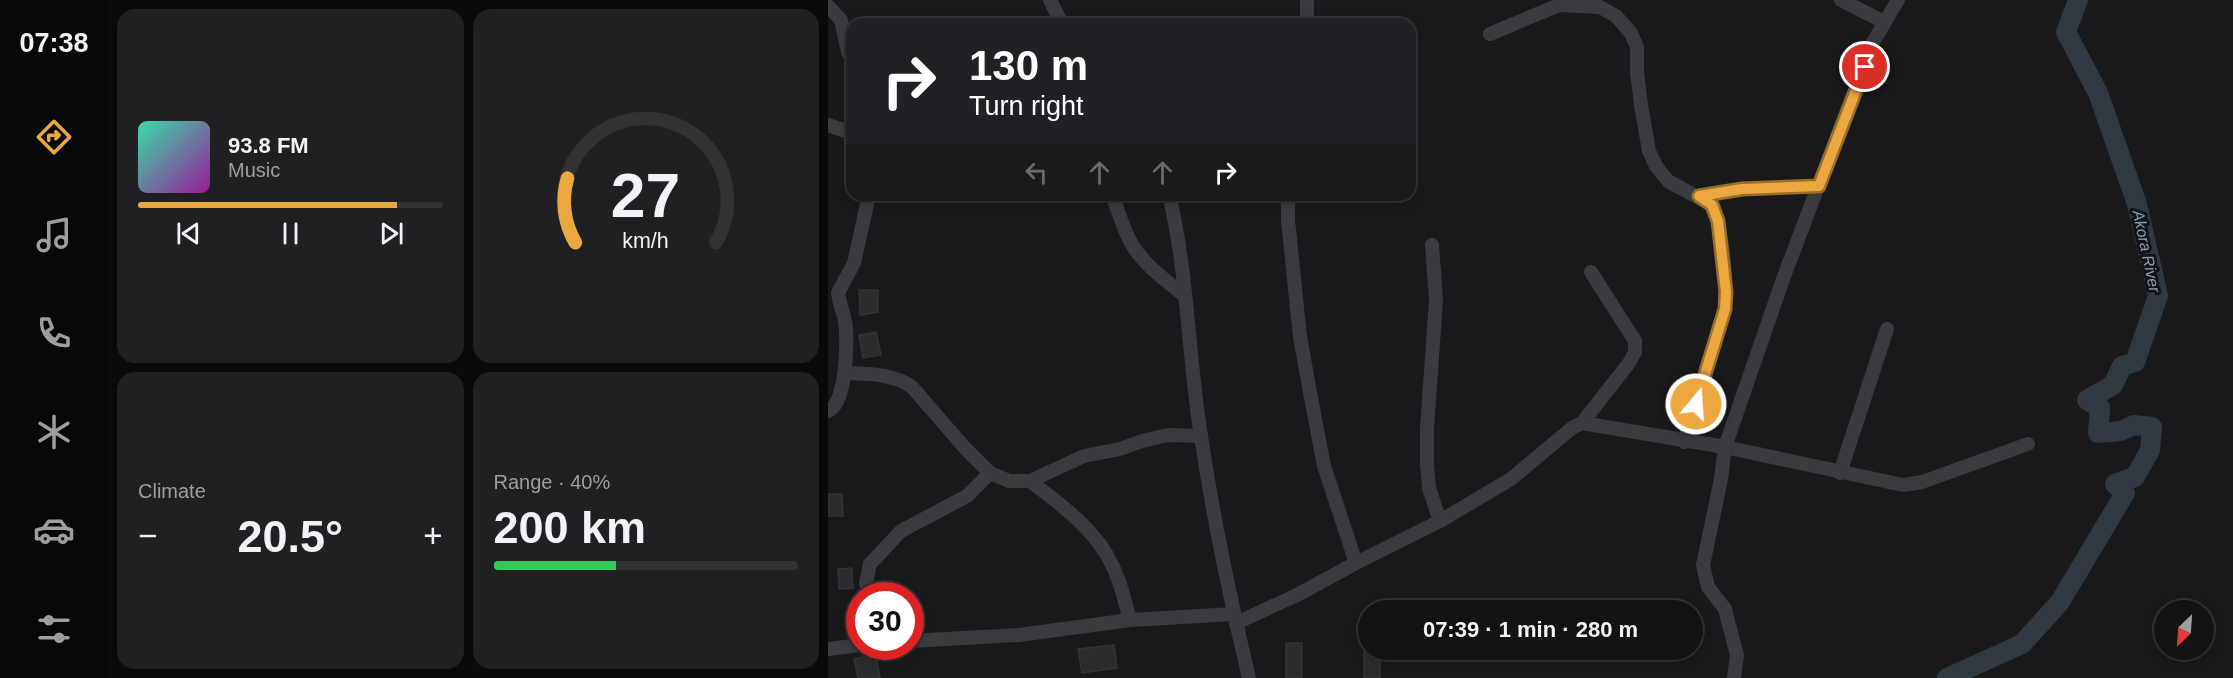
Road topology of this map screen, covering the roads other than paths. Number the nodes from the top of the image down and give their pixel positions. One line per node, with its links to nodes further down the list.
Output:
1 (1050, 0): 6 (street)
2 (1307, 0): 7 (street)
3 (1841, 0): 8 (street)
4 (1898, 0): 8 (street)
5 (828, 6): 10 (street)
6 (1059, 18)
7 (1307, 18)
8 (1884, 22): 13 (street)
9 (1490, 34): 14 (street)
10 (846, 43)
11 (828, 125): 12 (street)
12 (846, 131)
13 (1819, 186): 14 (street); 29 (street)
14 (1699, 196): 27 (street)
15 (868, 201): 23 (street)
16 (1114, 201): 21 (street)
17 (1170, 201): 21 (street)
18 (1288, 201): 34 (street)
19 (1432, 245): 33 (street)
20 (1591, 272): 25 (street)
21 (1185, 296): 26 (street)
22 (1887, 329): 31 (street)
23 (844, 373): 24 (street); 30 (street)
24 (828, 411)
25 (1582, 423): 27 (street); 33 (street)
26 (1201, 436): 32 (street); 36 (street)
27 (1684, 442): 29 (street)
28 (2028, 444): 31 (street)
29 (1725, 447): 31 (street); 42 (street)
30 (990, 473): 32 (street); 35 (street)
31 (1840, 473)
32 (1030, 481): 37 (street)
33 (1440, 520): 34 (street)
34 (1356, 562): 36 (street)
35 (866, 582)
36 (1235, 619): 37 (street); 41 (street)
37 (1130, 620): 38 (street)
38 (924, 640)
39 (846, 647): 40 (street)
40 (828, 649)
41 (1249, 678)
42 (1734, 678)

